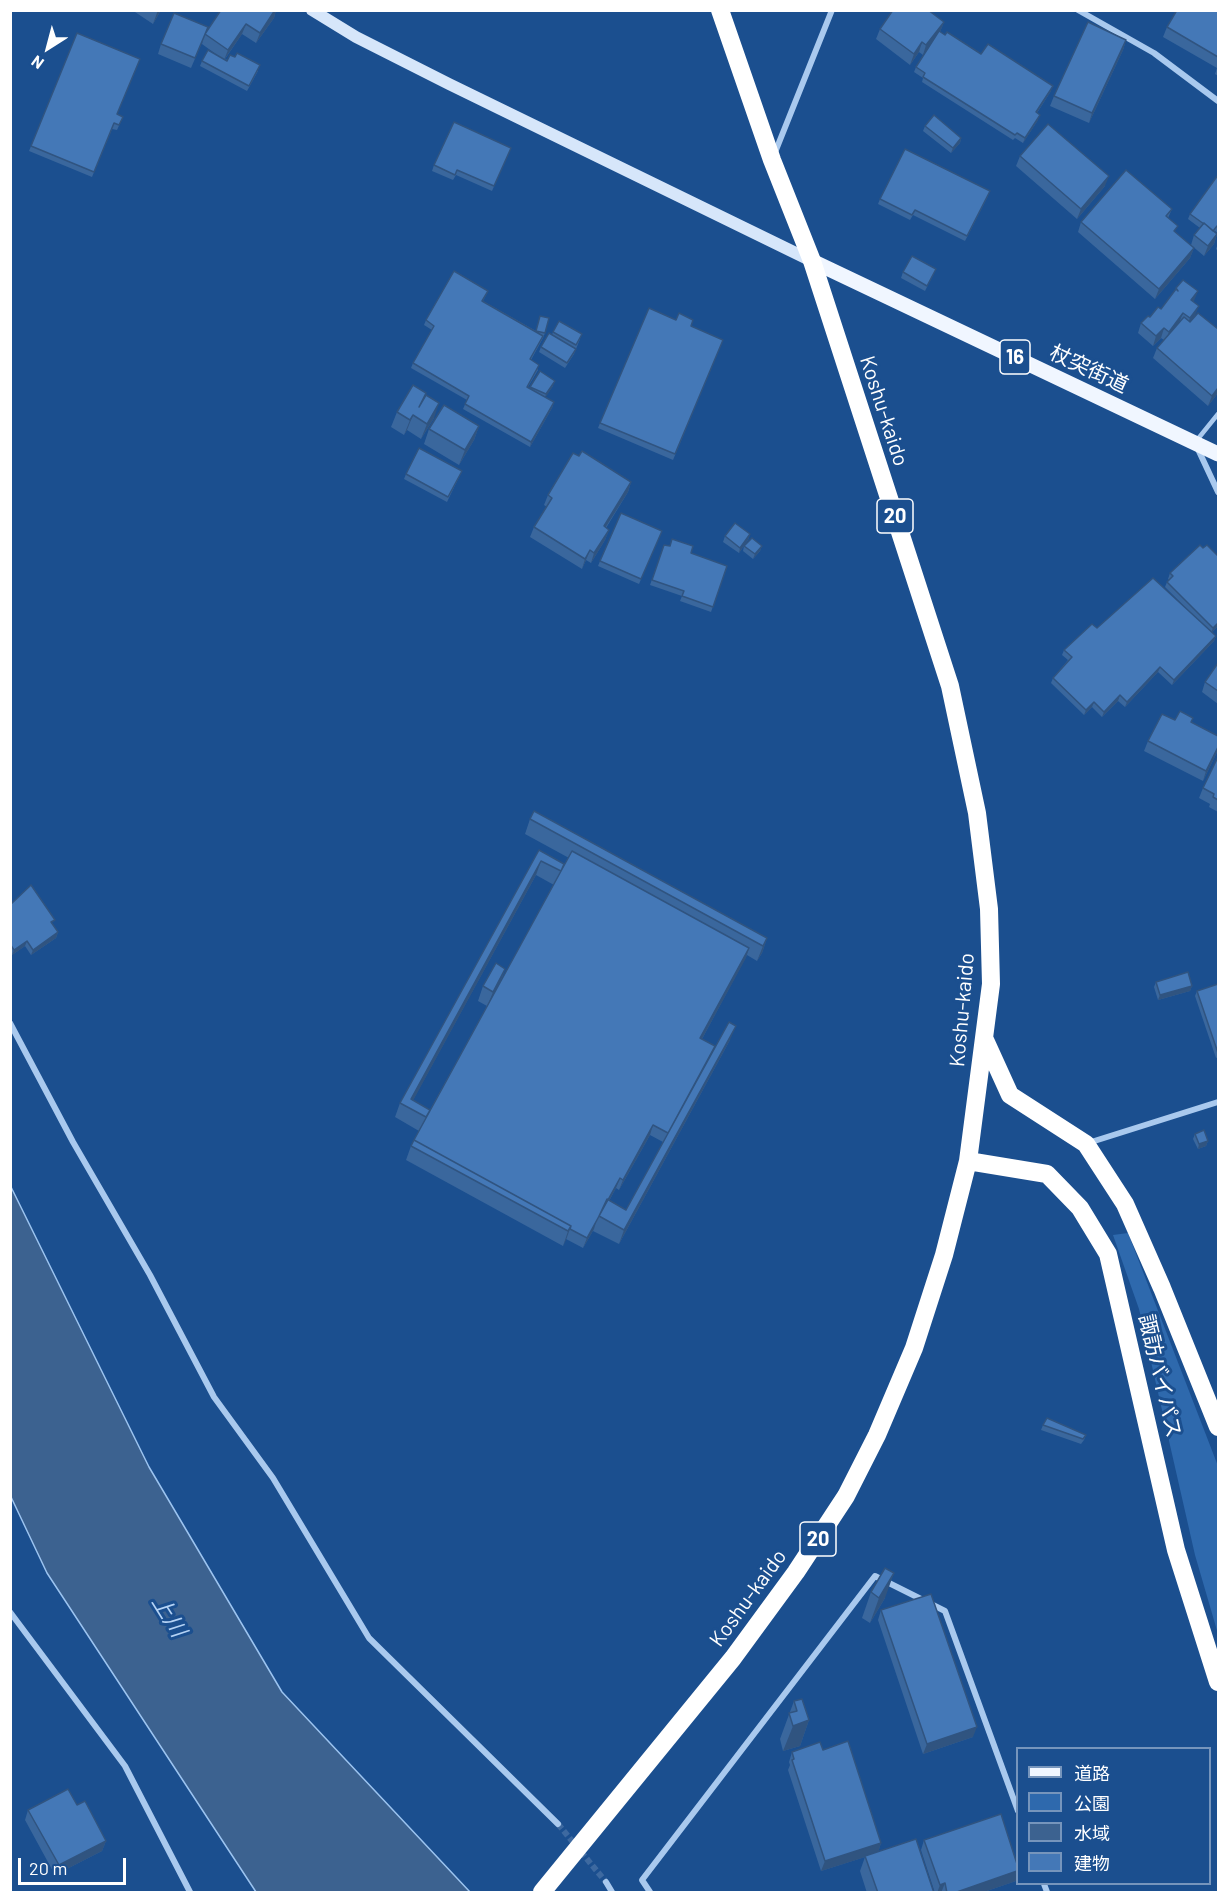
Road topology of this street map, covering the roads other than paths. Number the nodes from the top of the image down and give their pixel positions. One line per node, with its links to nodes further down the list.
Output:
1 (312, 10): 7 (street)
2 (720, 10): 6 (highway, Koshu-kaido / 20)
3 (832, 10): 6 (street)
4 (1078, 10): 5 (street)
5 (1218, 101)
6 (772, 160): 7 (highway, Koshu-kaido / 20)
7 (812, 261): 9 (main road, 杖突街道 / 16); 13 (highway, Koshu-kaido / 20)
8 (1218, 414): 9 (lane)
9 (1195, 442): 10 (main road, 杖突街道 / 16); 11 (street)
10 (1218, 454)
11 (1218, 492)
12 (10, 1023): 21 (street)
13 (984, 1038): 15 (highway, 諏訪バイパス); 16 (highway, Koshu-kaido / 20)
14 (1218, 1102): 15 (street)
15 (1086, 1144): 17 (highway, 諏訪バイパス)
16 (968, 1161): 19 (highway, 諏訪バイパス); 24 (highway, Koshu-kaido / 20)
17 (1218, 1427)
18 (10, 1612): 23 (street)
19 (1218, 1682)
20 (1016, 1808): 26 (street)
21 (558, 1824)
22 (606, 1882): 25 (street)
23 (190, 1893)
24 (542, 1893)
25 (612, 1893)
26 (650, 1893)

